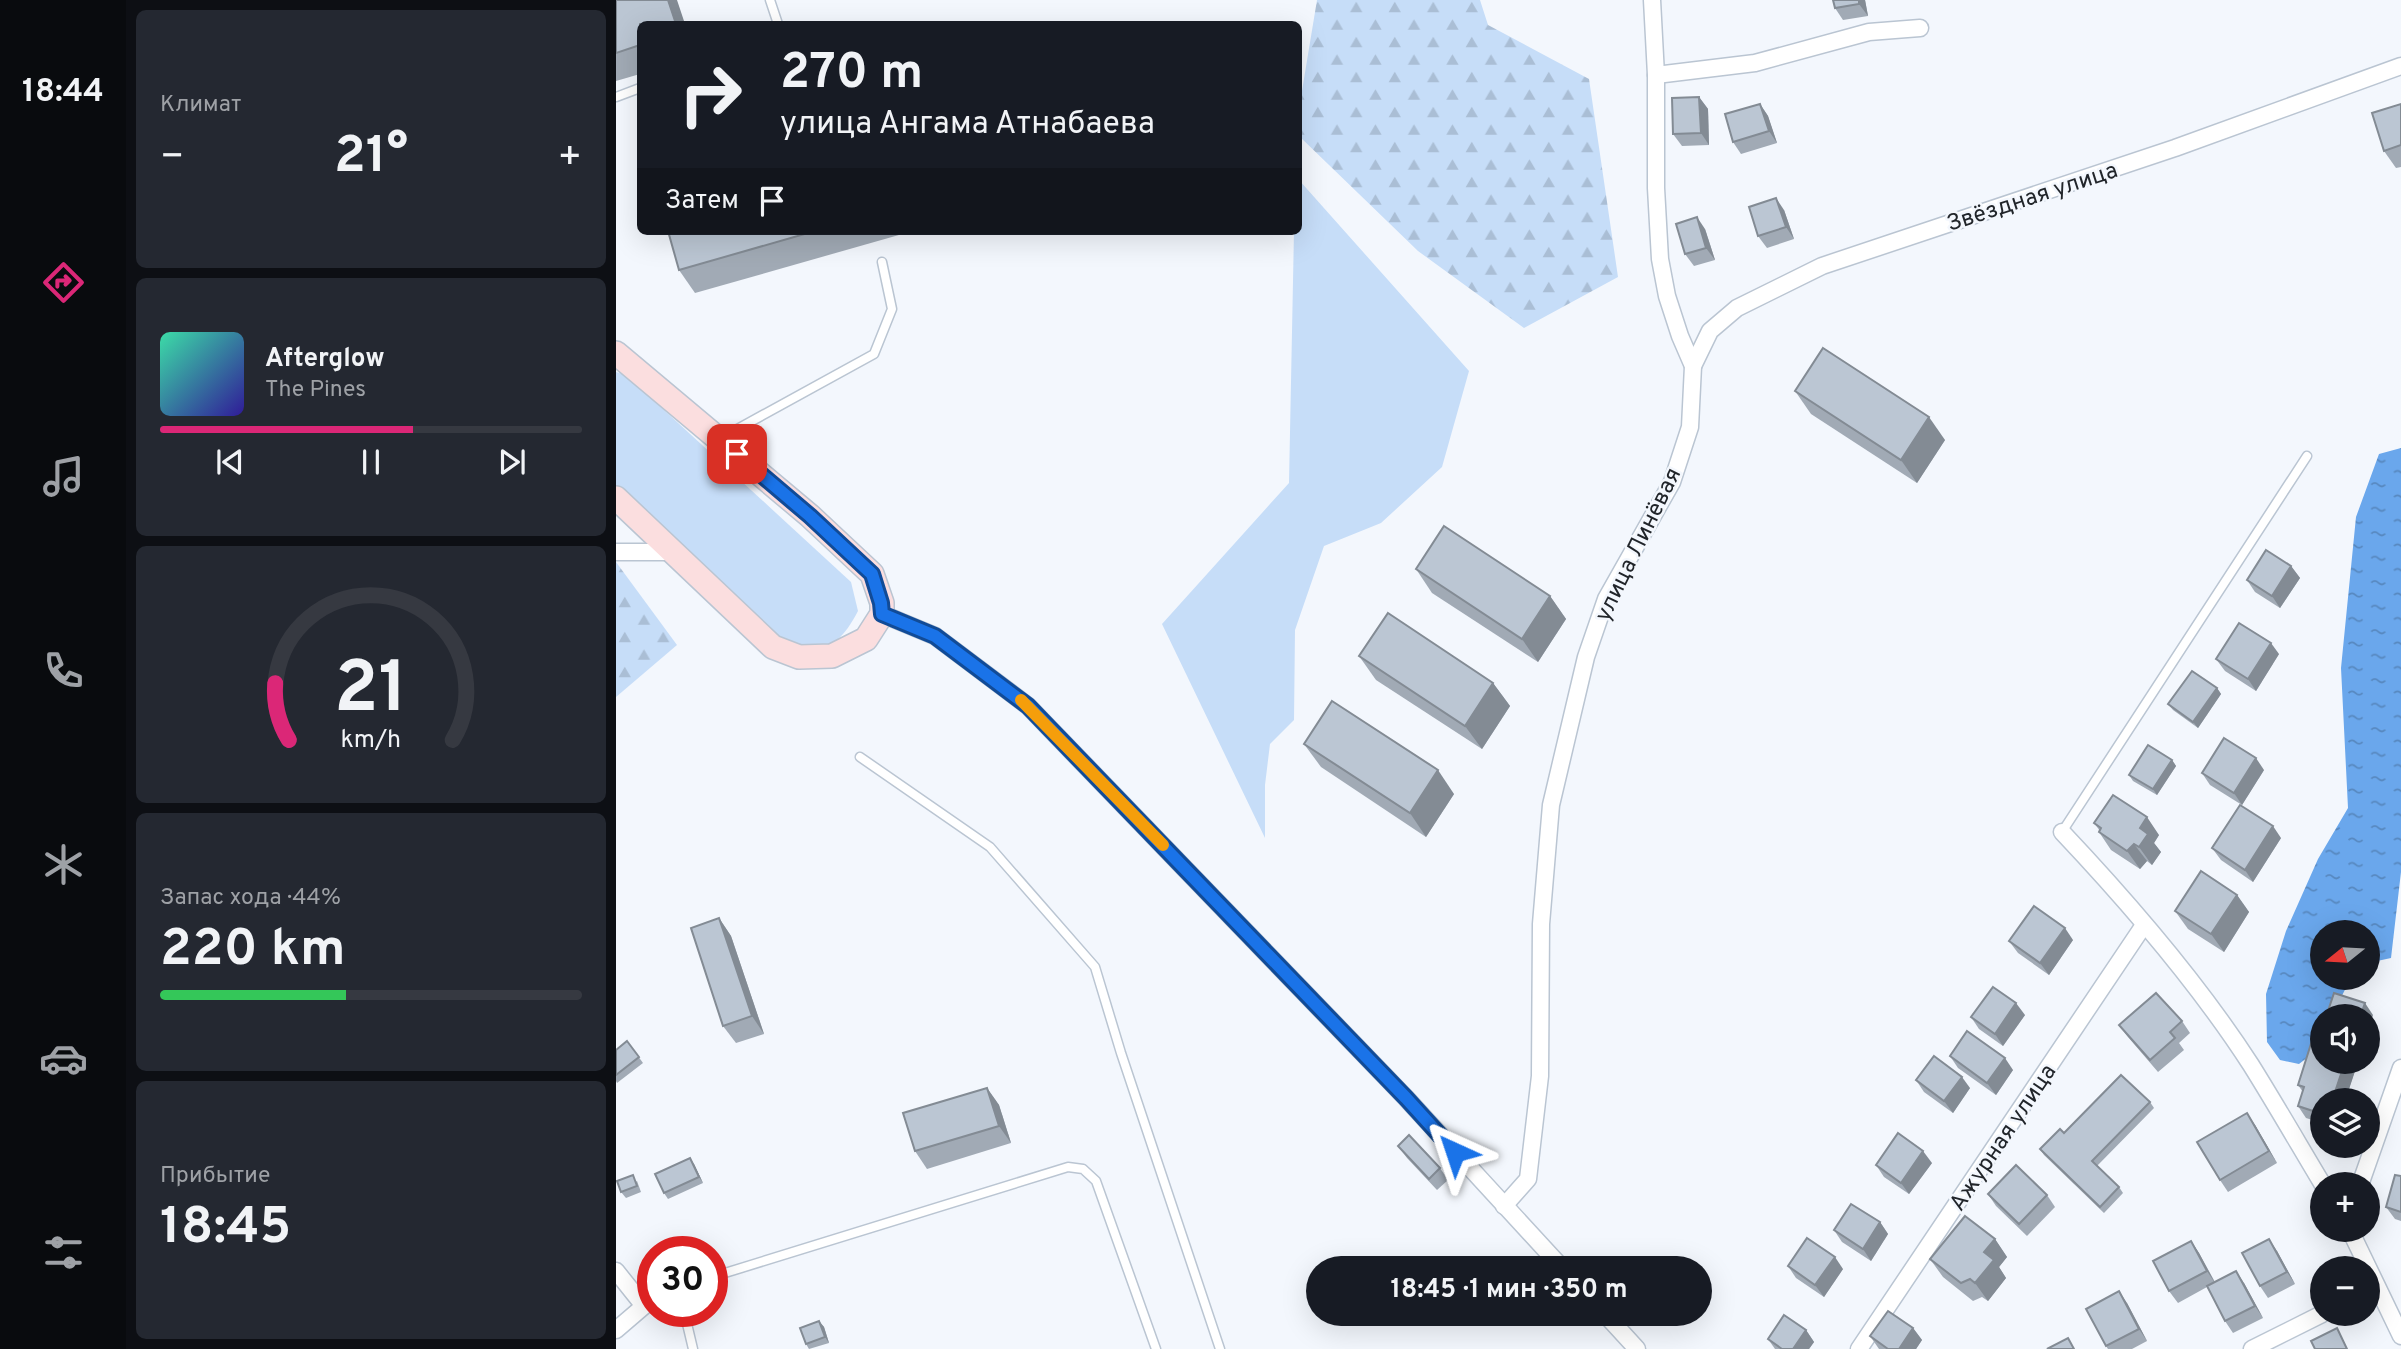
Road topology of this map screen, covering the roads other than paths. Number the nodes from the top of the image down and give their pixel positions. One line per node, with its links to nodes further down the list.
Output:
1 (770, 0): 3 (lane)
2 (1652, 0): 6 (street, улица Линёвая)
3 (777, 21)
4 (1920, 28): 6 (street)
5 (2401, 66): 11 (street, Звёздная улица)
6 (1656, 75): 11 (street, улица Линёвая)
7 (637, 89): 8 (lane)
8 (616, 97)
9 (882, 262): 12 (lane)
10 (619, 358): 12 (street)
11 (1692, 366): 24 (street, улица Линёвая)
12 (719, 439): 17 (street)
13 (2307, 456): 19 (lane)
14 (616, 498): 16 (street)
15 (616, 552): 16 (street)
16 (671, 552): 17 (street)
17 (882, 614): 24 (street)
18 (860, 757): 37 (lane)
19 (2062, 832): 20 (street)
20 (2144, 925): 22 (street); 39 (street, Ажурная улица)
21 (2401, 1068): 23 (street)
22 (2315, 1172)
23 (2365, 1172)
24 (1504, 1206): 25 (street)
25 (1551, 1256)
26 (616, 1271): 33 (street)
27 (728, 1273): 36 (lane)
28 (2380, 1297): 29 (street)
29 (2396, 1314): 34 (street)
30 (2310, 1320): 40 (street)
31 (1616, 1326): 38 (street)
32 (688, 1327): 35 (lane)
33 (616, 1330)
34 (2401, 1336)
35 (694, 1349)
36 (1156, 1349)
37 (1220, 1349)
38 (1637, 1349)
39 (1859, 1349)
40 (2252, 1349)

